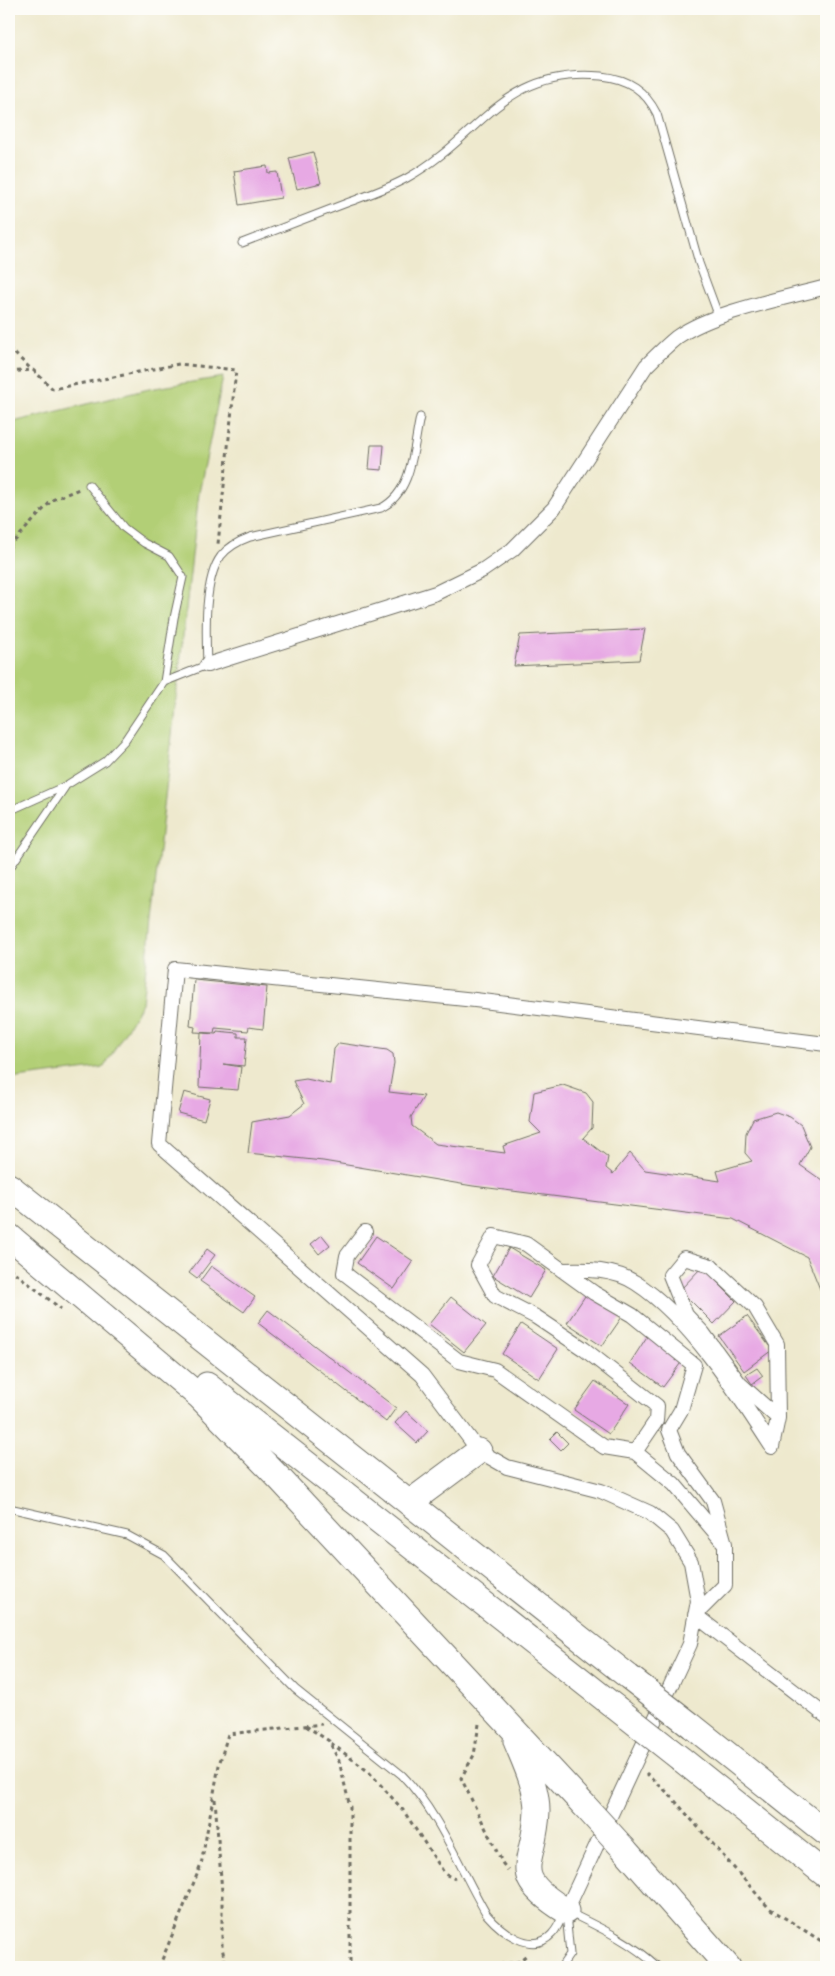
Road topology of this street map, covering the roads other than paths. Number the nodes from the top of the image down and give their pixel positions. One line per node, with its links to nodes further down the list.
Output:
1 (242, 243): 3 (lane)
2 (826, 287): 3 (street)
3 (719, 317): 6 (street)
4 (420, 417): 6 (lane)
5 (89, 485): 7 (lane)
6 (207, 665): 7 (lane)
7 (164, 682): 8 (lane)
8 (65, 786): 9 (lane); 10 (lane)
9 (9, 811)
10 (9, 869)
11 (826, 1044): 18 (street)
12 (9, 1186): 20 (highway)
13 (9, 1229): 29 (highway, bridge)
14 (365, 1232): 19 (street)
15 (9, 1236): 25 (highway)
16 (562, 1270): 17 (street); 19 (street); 22 (street)
17 (778, 1418): 17 (street)
18 (479, 1452): 20 (highway); 23 (street)
19 (635, 1452): 22 (street)
20 (409, 1503): 26 (highway, bridge)
21 (9, 1508): 30 (lane)
22 (725, 1544): 23 (street)
23 (695, 1615): 24 (street); 30 (street)
24 (826, 1716)
25 (509, 1725): 30 (highway); 33 (highway, bridge)
26 (698, 1731): 27 (highway); 28 (highway)
27 (826, 1821)
28 (826, 1833)
29 (826, 1875)
30 (566, 1911): 31 (lane); 32 (lane)
31 (561, 1967)
32 (658, 1967)
33 (728, 1967)

